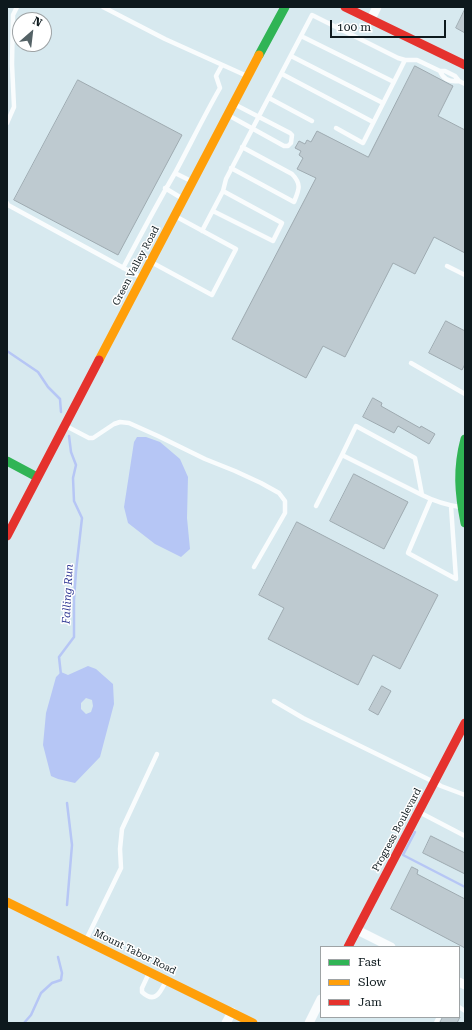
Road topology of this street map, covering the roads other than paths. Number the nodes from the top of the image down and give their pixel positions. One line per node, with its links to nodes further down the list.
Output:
1 (17, 7): 23 (lane)
2 (103, 7): 10 (lane)
3 (285, 7): 13 (street, Green Valley Road)
4 (345, 7): 6 (street)
5 (377, 7): 6 (street)
6 (371, 19): 11 (street)
7 (301, 36): 8 (lane); 9 (lane); 14 (lane)
8 (291, 56): 12 (lane); 17 (lane)
9 (405, 60): 14 (lane); 15 (lane)
10 (222, 65): 13 (lane); 28 (lane)
11 (465, 65)
12 (282, 74): 16 (lane); 22 (lane)
13 (248, 77): 18 (street, Green Valley Road)
14 (394, 82): 17 (lane)
15 (465, 84)
16 (268, 98): 20 (lane); 21 (lane)
17 (383, 103): 22 (lane)
18 (234, 104): 19 (street, Green Valley Road); 20 (lane)
19 (228, 115): 24 (lane); 29 (street, Green Valley Road)
20 (258, 117): 24 (lane); 24 (lane)
21 (312, 121)
22 (373, 122): 25 (lane)
23 (7, 123)
24 (252, 128): 26 (lane)
25 (336, 128)
26 (242, 147): 27 (lane); 27 (lane)
27 (231, 168): 31 (lane)
28 (175, 173): 29 (lane); 30 (lane)
29 (192, 181): 32 (street, Green Valley Road)
30 (165, 188): 32 (lane); 39 (lane)
31 (223, 191): 34 (lane); 34 (lane)
32 (184, 199): 35 (street, Green Valley Road)
33 (7, 203): 39 (lane)
34 (213, 211): 36 (lane)
35 (175, 216): 36 (lane); 37 (street, Green Valley Road)
36 (202, 231): 37 (lane)
37 (151, 262): 41 (street, Green Valley Road)
38 (447, 266): 40 (lane)
39 (123, 268): 41 (lane)
40 (465, 275)
41 (142, 278): 44 (street, Green Valley Road)
42 (411, 363): 43 (lane)
43 (465, 394)
44 (65, 425): 48 (street, Green Valley Road); 56 (lane)
45 (465, 438): 53 (street)
46 (342, 455): 49 (lane); 49 (lane); 51 (lane)
47 (7, 461): 48 (street)
48 (37, 477): 55 (street, Green Valley Road)
49 (422, 495): 50 (lane)
50 (431, 499): 52 (lane); 52 (lane)
51 (316, 506)
52 (451, 506): 53 (lane)
53 (462, 508): 54 (street)
54 (465, 523)
55 (7, 536)
56 (254, 566)
57 (274, 701): 60 (lane)
58 (465, 723): 60 (street, Progress Boulevard)
59 (157, 754): 66 (lane)
60 (434, 782): 61 (lane); 62 (street, Progress Boulevard)
61 (465, 795)
62 (419, 812): 63 (lane); 65 (street, Progress Boulevard)
63 (465, 836)
64 (7, 902): 66 (street, Mount Tabor Road)
65 (357, 930): 67 (street, Progress Boulevard); 68 (street)
66 (86, 940): 69 (street, Mount Tabor Road)
67 (349, 946)
68 (389, 946)
69 (150, 972): 70 (street, Mount Tabor Road); 70 (lane)
70 (167, 980): 72 (street, Mount Tabor Road)
71 (320, 1001): 75 (street)
72 (232, 1012): 73 (street); 74 (street, Mount Tabor Road)
73 (226, 1023)
74 (253, 1023)
75 (309, 1023)

